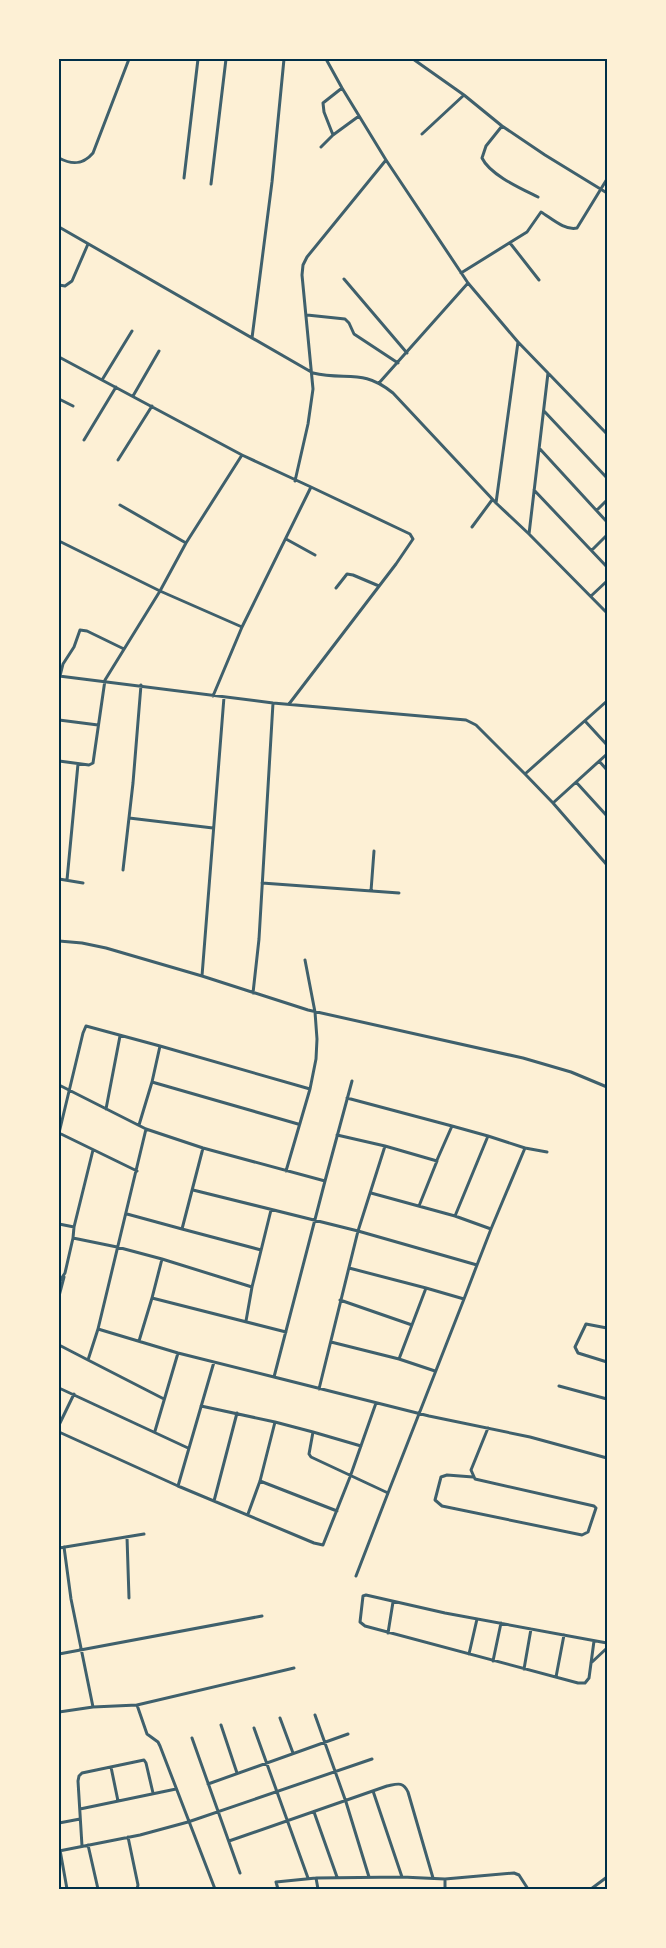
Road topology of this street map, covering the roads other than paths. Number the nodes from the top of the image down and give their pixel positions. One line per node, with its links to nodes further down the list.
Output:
1 (129, 59): 14 (street)
2 (198, 59): 16 (street)
3 (226, 59): 18 (street)
4 (284, 59): 32 (street)
5 (326, 59): 7 (street)
6 (413, 59): 8 (street)
7 (342, 88): 9 (street); 12 (street)
8 (464, 95): 10 (street); 11 (street)
9 (359, 116): 12 (street); 15 (street)
10 (502, 126): 19 (street); 21 (street)
11 (422, 134)
12 (333, 135): 13 (street)
13 (321, 147)
14 (59, 158)
15 (386, 160): 25 (street); 30 (street)
16 (184, 178)
17 (607, 179): 19 (street)
18 (211, 184)
19 (601, 188): 20 (street); 23 (street)
20 (607, 193)
21 (538, 197)
22 (59, 227): 24 (street)
23 (510, 243): 25 (street); 27 (street)
24 (88, 244): 29 (street); 32 (street)
25 (461, 273): 28 (street)
26 (344, 279): 35 (street)
27 (539, 280)
28 (468, 283): 33 (street); 35 (street)
29 (59, 285)
30 (307, 315): 37 (street); 38 (street)
31 (132, 331): 40 (street)
32 (252, 338): 38 (street)
33 (518, 342): 39 (street); 59 (street)
34 (159, 351): 43 (street)
35 (407, 353): 37 (street)
36 (59, 357): 40 (street)
37 (398, 363): 41 (street)
38 (313, 373): 41 (street); 54 (street)
39 (548, 373): 47 (street); 48 (street)
40 (102, 380): 42 (street)
41 (379, 383): 57 (street)
42 (116, 387): 43 (street); 49 (street)
43 (133, 396): 46 (street)
44 (59, 398): 45 (street)
45 (73, 406)
46 (152, 406): 51 (street); 52 (street)
47 (544, 411): 50 (street); 53 (street)
48 (607, 434)
49 (84, 440)
50 (540, 449): 56 (street); 61 (street)
51 (242, 455): 54 (street); 68 (street)
52 (118, 460)
53 (607, 478)
54 (295, 481): 55 (street)
55 (311, 487): 66 (street); 73 (street)
56 (534, 490): 64 (street); 69 (street)
57 (492, 500): 59 (street); 63 (street)
58 (607, 500): 61 (street)
59 (496, 503): 64 (street)
60 (120, 505): 68 (street)
61 (597, 510): 62 (street)
62 (607, 522)
63 (472, 527)
64 (529, 534): 76 (street)
65 (607, 535): 69 (street)
66 (286, 539): 70 (street); 78 (street)
67 (59, 541): 75 (street)
68 (186, 543): 75 (street)
69 (592, 550): 71 (street)
70 (315, 555)
71 (607, 567)
72 (607, 581): 76 (street)
73 (379, 586): 74 (street); 87 (street)
74 (336, 588)
75 (160, 591): 78 (street); 79 (street)
76 (591, 596): 77 (street)
77 (607, 614)
78 (242, 627): 83 (street)
79 (124, 649): 80 (street); 81 (street)
80 (59, 676): 81 (street)
81 (105, 680): 82 (street); 90 (street)
82 (141, 685): 83 (street); 101 (street)
83 (213, 696): 84 (street)
84 (224, 697): 86 (street); 102 (street)
85 (607, 701): 89 (street)
86 (273, 703): 87 (street); 109 (street)
87 (289, 704): 97 (street)
88 (59, 720): 90 (street)
89 (585, 721): 91 (street); 97 (street)
90 (98, 724): 95 (street)
91 (607, 746)
92 (607, 754): 94 (street)
93 (59, 761): 95 (street)
94 (599, 761): 96 (street); 98 (street)
95 (78, 764): 107 (street)
96 (607, 770)
97 (525, 774): 99 (street)
98 (576, 782): 99 (street); 100 (street)
99 (553, 803): 104 (street)
100 (607, 816)
101 (129, 818): 102 (street); 105 (street)
102 (212, 828): 114 (street)
103 (374, 851): 110 (street)
104 (607, 865)
105 (123, 870)
106 (59, 879): 107 (street)
107 (67, 880): 108 (street)
108 (83, 883)
109 (262, 883): 110 (street); 115 (street)
110 (371, 891): 111 (street)
111 (399, 893)
112 (59, 942): 114 (street)
113 (305, 960): 116 (street)
114 (202, 976): 115 (street)
115 (253, 993): 116 (street)
116 (315, 1012): 122 (street); 123 (street)
117 (120, 1036): 118 (street); 124 (street); 126 (street)
118 (160, 1046): 120 (street); 123 (street)
119 (352, 1081): 125 (street)
120 (152, 1082): 127 (street); 128 (street)
121 (59, 1085): 124 (street)
122 (607, 1086)
123 (310, 1089): 127 (street)
124 (70, 1091): 126 (street); 131 (street)
125 (347, 1098): 129 (street); 132 (street)
126 (106, 1109): 128 (street)
127 (298, 1124): 141 (street)
128 (139, 1125): 130 (street)
129 (452, 1126): 133 (street); 139 (street)
130 (146, 1129): 135 (street); 140 (street)
131 (59, 1133): 137 (street)
132 (338, 1135): 134 (street); 142 (street)
133 (488, 1136): 136 (street); 148 (street)
134 (385, 1146): 139 (street); 144 (street)
135 (203, 1148): 141 (street); 143 (street)
136 (525, 1148): 138 (street); 153 (street)
137 (93, 1150): 140 (street); 151 (street)
138 (547, 1152)
139 (437, 1160): 145 (street)
140 (137, 1171): 147 (street)
141 (286, 1171): 142 (street)
142 (325, 1181): 149 (street)
143 (193, 1190): 146 (street); 152 (street)
144 (371, 1193): 145 (street); 154 (street)
145 (420, 1206): 148 (street)
146 (271, 1210): 149 (street); 157 (street)
147 (127, 1214): 152 (street); 156 (street)
148 (455, 1216): 153 (street)
149 (315, 1220): 154 (street); 173 (street)
150 (59, 1224): 151 (street)
151 (74, 1227): 155 (street)
152 (182, 1228): 157 (street)
153 (491, 1229): 159 (street)
154 (358, 1230): 159 (street); 160 (street)
155 (73, 1238): 156 (street); 161 (street)
156 (117, 1247): 158 (street); 172 (street)
157 (261, 1250): 163 (street)
158 (162, 1259): 163 (street); 166 (street)
159 (476, 1265): 167 (street)
160 (348, 1268): 164 (street); 168 (street)
161 (65, 1273): 162 (street); 165 (street)
162 (59, 1282)
163 (252, 1287): 169 (street)
164 (426, 1288): 167 (street); 170 (street)
165 (59, 1296)
166 (152, 1298): 169 (street); 174 (street)
167 (464, 1299): 182 (street)
168 (340, 1300): 170 (street); 175 (street)
169 (246, 1321): 173 (street)
170 (412, 1325): 178 (street)
171 (607, 1328): 181 (street)
172 (98, 1329): 174 (street); 179 (street)
173 (286, 1332): 183 (street)
174 (139, 1341): 177 (street)
175 (331, 1342): 178 (street); 186 (street)
176 (59, 1345): 179 (street)
177 (178, 1353): 180 (street); 188 (street)
178 (399, 1359): 182 (street)
179 (88, 1360): 188 (street)
180 (214, 1362): 183 (street); 191 (street)
181 (607, 1362)
182 (435, 1371): 193 (street)
183 (274, 1377): 186 (street)
184 (559, 1386): 189 (street)
185 (59, 1388): 187 (street)
186 (318, 1389): 190 (street)
187 (74, 1394): 195 (street); 197 (street)
188 (164, 1399): 197 (street)
189 (607, 1399)
190 (376, 1403): 193 (street); 200 (street)
191 (202, 1406): 192 (street); 201 (street)
192 (237, 1414): 194 (street); 208 (street)
193 (418, 1414): 196 (street); 207 (street)
194 (275, 1422): 199 (street); 205 (street)
195 (59, 1425)
196 (488, 1428): 202 (street); 204 (street)
197 (155, 1431): 201 (street)
198 (59, 1432): 206 (street)
199 (313, 1432): 200 (street); 203 (street)
200 (361, 1446): 203 (street)
201 (188, 1448): 206 (street)
202 (607, 1458)
203 (350, 1476): 207 (street); 209 (street)
204 (473, 1477): 204 (street)
205 (260, 1480): 209 (street); 210 (street)
206 (178, 1486): 208 (street)
207 (388, 1493): 215 (street)
208 (214, 1500): 210 (street)
209 (337, 1511): 210 (street)
210 (248, 1514)
211 (144, 1534): 212 (street)
212 (127, 1537): 213 (street); 216 (street)
213 (64, 1547): 214 (street); 227 (street)
214 (59, 1548)
215 (356, 1576)
216 (129, 1598)
217 (394, 1602): 219 (street); 222 (street); 222 (street)
218 (262, 1616): 227 (street)
219 (477, 1619): 220 (street); 229 (street)
220 (501, 1623): 221 (street); 230 (street)
221 (531, 1629): 223 (street); 233 (street)
222 (388, 1633): 229 (street)
223 (564, 1635): 224 (street); 234 (street)
224 (594, 1641): 225 (street); 231 (street)
225 (607, 1643)
226 (607, 1648): 231 (street)
227 (82, 1650): 228 (street); 236 (street)
228 (59, 1654)
229 (469, 1654): 230 (street)
230 (493, 1661): 233 (street)
231 (591, 1663): 234 (street)
232 (294, 1668): 235 (street)
233 (524, 1669): 234 (street)
234 (556, 1676)
235 (138, 1705): 236 (street); 252 (street)
236 (93, 1707): 237 (street)
237 (59, 1712)
238 (315, 1715): 244 (street)
239 (280, 1718): 245 (street)
240 (221, 1725): 250 (street)
241 (254, 1728): 247 (street)
242 (348, 1734): 244 (street)
243 (192, 1738): 251 (street)
244 (324, 1741): 245 (street); 249 (street)
245 (293, 1753): 247 (street)
246 (372, 1759): 249 (street)
247 (266, 1763): 250 (street); 254 (street)
248 (111, 1767): 255 (street); 256 (street); 258 (street)
249 (334, 1771): 254 (street); 257 (street)
250 (237, 1773): 251 (street)
251 (208, 1784): 259 (street)
252 (176, 1789): 255 (street); 263 (street)
253 (373, 1791): 257 (street); 272 (street); 277 (street)
254 (277, 1792): 259 (street); 262 (street)
255 (153, 1794): 256 (street)
256 (118, 1801): 258 (street)
257 (346, 1802): 260 (street); 271 (street)
258 (80, 1809): 261 (street)
259 (218, 1812): 263 (street); 266 (street)
260 (314, 1812): 262 (street); 276 (street)
261 (80, 1819): 264 (street); 268 (street)
262 (287, 1821): 266 (street); 274 (street)
263 (188, 1822): 265 (street); 282 (street)
264 (59, 1823)
265 (128, 1837): 267 (street); 281 (street)
266 (229, 1841): 270 (street)
267 (88, 1845): 268 (street); 280 (street)
268 (82, 1846): 269 (street)
269 (59, 1850): 279 (street)
270 (240, 1873)
271 (369, 1877): 272 (street); 276 (street)
272 (402, 1877): 277 (street)
273 (607, 1877): 287 (street)
274 (308, 1878): 275 (street); 283 (street)
275 (316, 1878): 276 (street); 284 (street)
276 (338, 1878)
277 (434, 1878): 278 (street)
278 (445, 1879): 285 (street); 286 (street)
279 (67, 1889)
280 (98, 1889)
281 (137, 1889)
282 (214, 1889)
283 (278, 1889)
284 (318, 1889)
285 (445, 1889)
286 (528, 1889)
287 (592, 1889)

